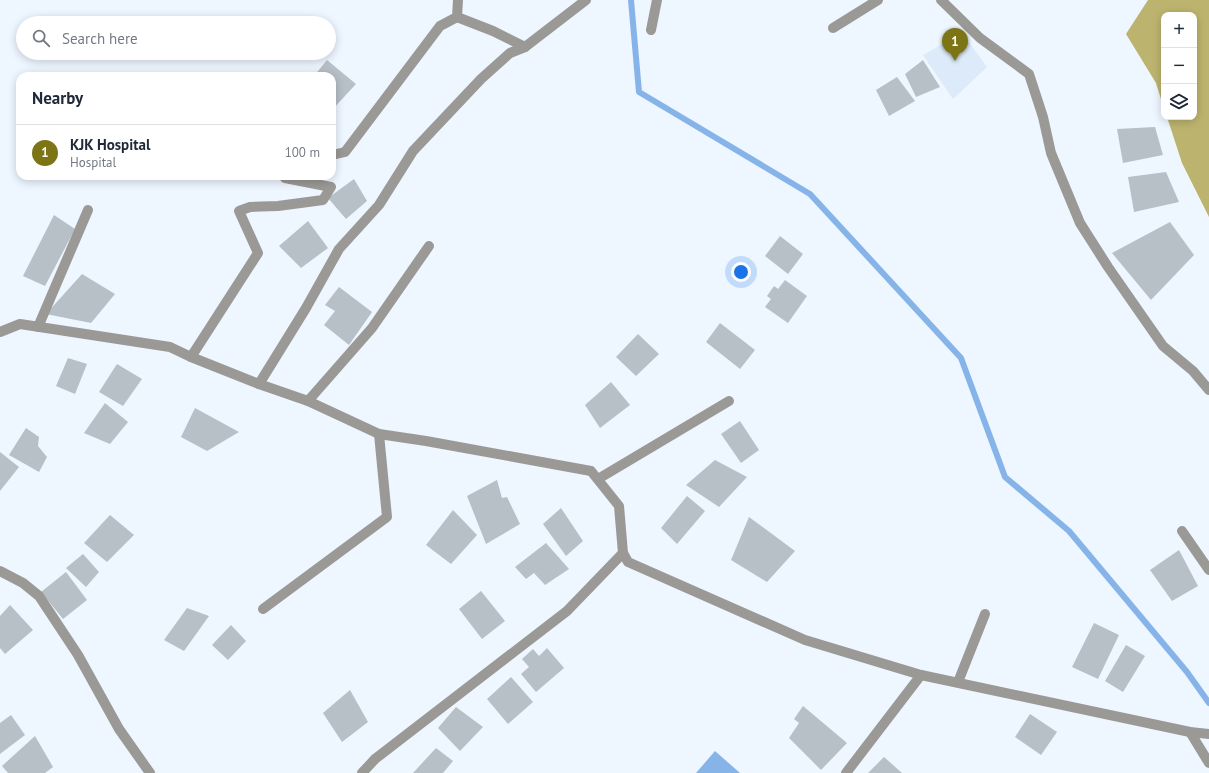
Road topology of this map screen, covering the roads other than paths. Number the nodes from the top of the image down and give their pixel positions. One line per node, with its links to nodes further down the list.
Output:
1 (458, 0): 6 (street)
2 (586, 0): 9 (street)
3 (657, 0): 8 (street)
4 (878, 0): 7 (street)
5 (941, 0): 18 (street)
6 (457, 17): 9 (street); 10 (street)
7 (833, 28)
8 (651, 30)
9 (525, 47): 17 (street)
10 (336, 154)
11 (295, 180): 16 (street)
12 (88, 210): 14 (street)
13 (429, 246): 19 (street)
14 (38, 327): 15 (street); 16 (street)
15 (0, 332)
16 (191, 357): 17 (street)
17 (259, 384): 19 (street)
18 (1209, 390)
19 (308, 401): 21 (street)
20 (729, 401): 22 (street)
21 (379, 434): 22 (street); 27 (street)
22 (598, 479): 24 (street)
23 (1182, 531): 25 (street)
24 (624, 553): 29 (street); 35 (street)
25 (1209, 570)
26 (0, 571): 34 (street)
27 (263, 609)
28 (985, 614): 30 (street)
29 (921, 675): 30 (street); 36 (street)
30 (958, 682): 31 (street)
31 (1190, 732): 32 (street); 33 (street)
32 (1205, 733)
33 (1209, 763)
34 (150, 773)
35 (362, 773)
36 (846, 773)

